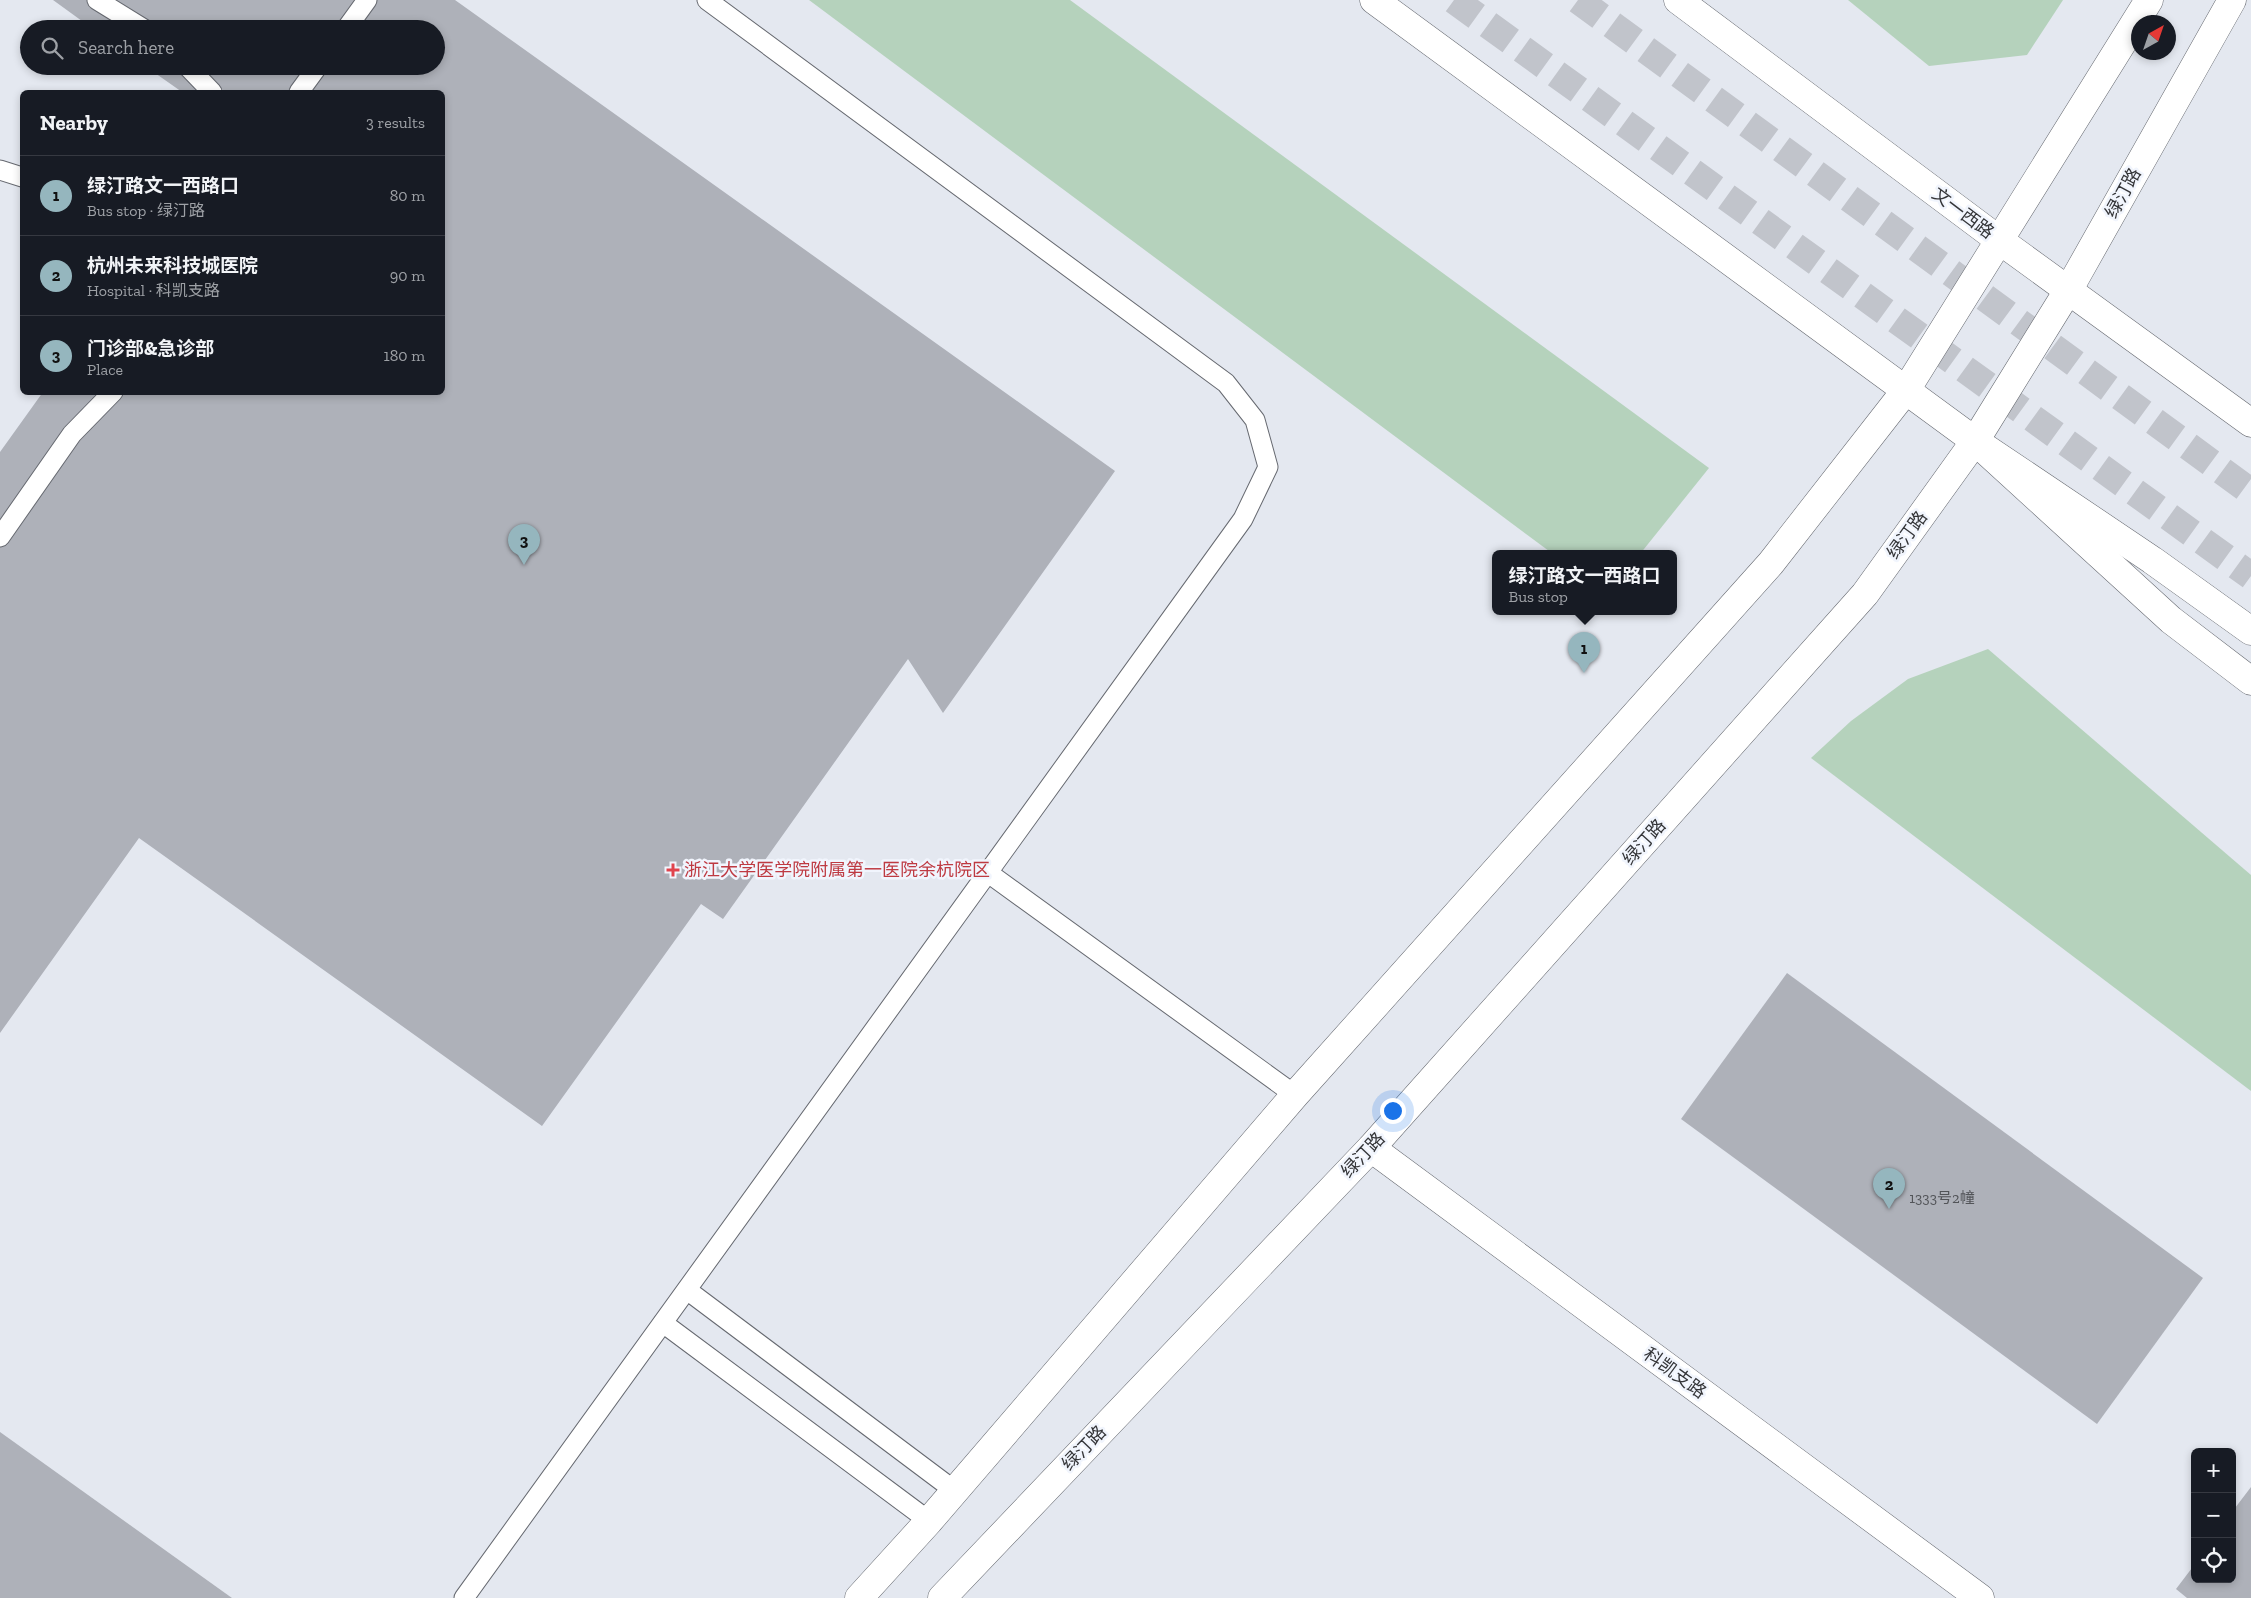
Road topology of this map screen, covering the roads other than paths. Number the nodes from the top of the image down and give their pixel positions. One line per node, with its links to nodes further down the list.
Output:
1 (97, 0): 8 (lane)
2 (367, 0): 9 (lane)
3 (707, 0): 25 (lane)
4 (1678, 0): 16 (main road, 文一西路)
5 (2149, 0): 16 (main road)
6 (2232, 0): 17 (main road, 绿汀路)
7 (1377, 1): 18 (main road)
8 (129, 20)
9 (353, 20)
10 (195, 75): 12 (lane)
11 (311, 75): 13 (lane)
12 (210, 90)
13 (300, 90)
14 (0, 170): 15 (lane)
15 (20, 176)
16 (2000, 240): 17 (main road, 文一西路); 18 (main road)
17 (2069, 289): 20 (main road, 文一西路); 21 (main road, 绿汀路)
18 (1906, 390): 21 (main road); 26 (main road)
19 (110, 395): 22 (lane)
20 (2251, 423)
21 (1975, 441): 23 (main road); 24 (main road); 27 (main road, 绿汀路)
22 (0, 537)
23 (2251, 631)
24 (2251, 681)
25 (987, 872): 26 (lane); 28 (lane)
26 (1295, 1095): 30 (main road)
27 (1370, 1148): 34 (main road, 绿汀路); 35 (main road, 科凯支路)
28 (686, 1290): 29 (lane); 30 (lane)
29 (663, 1323): 31 (lane); 32 (lane)
30 (955, 1491): 31 (main road)
31 (929, 1521): 33 (main road)
32 (464, 1598)
33 (860, 1598)
34 (942, 1598)
35 (1980, 1598)

